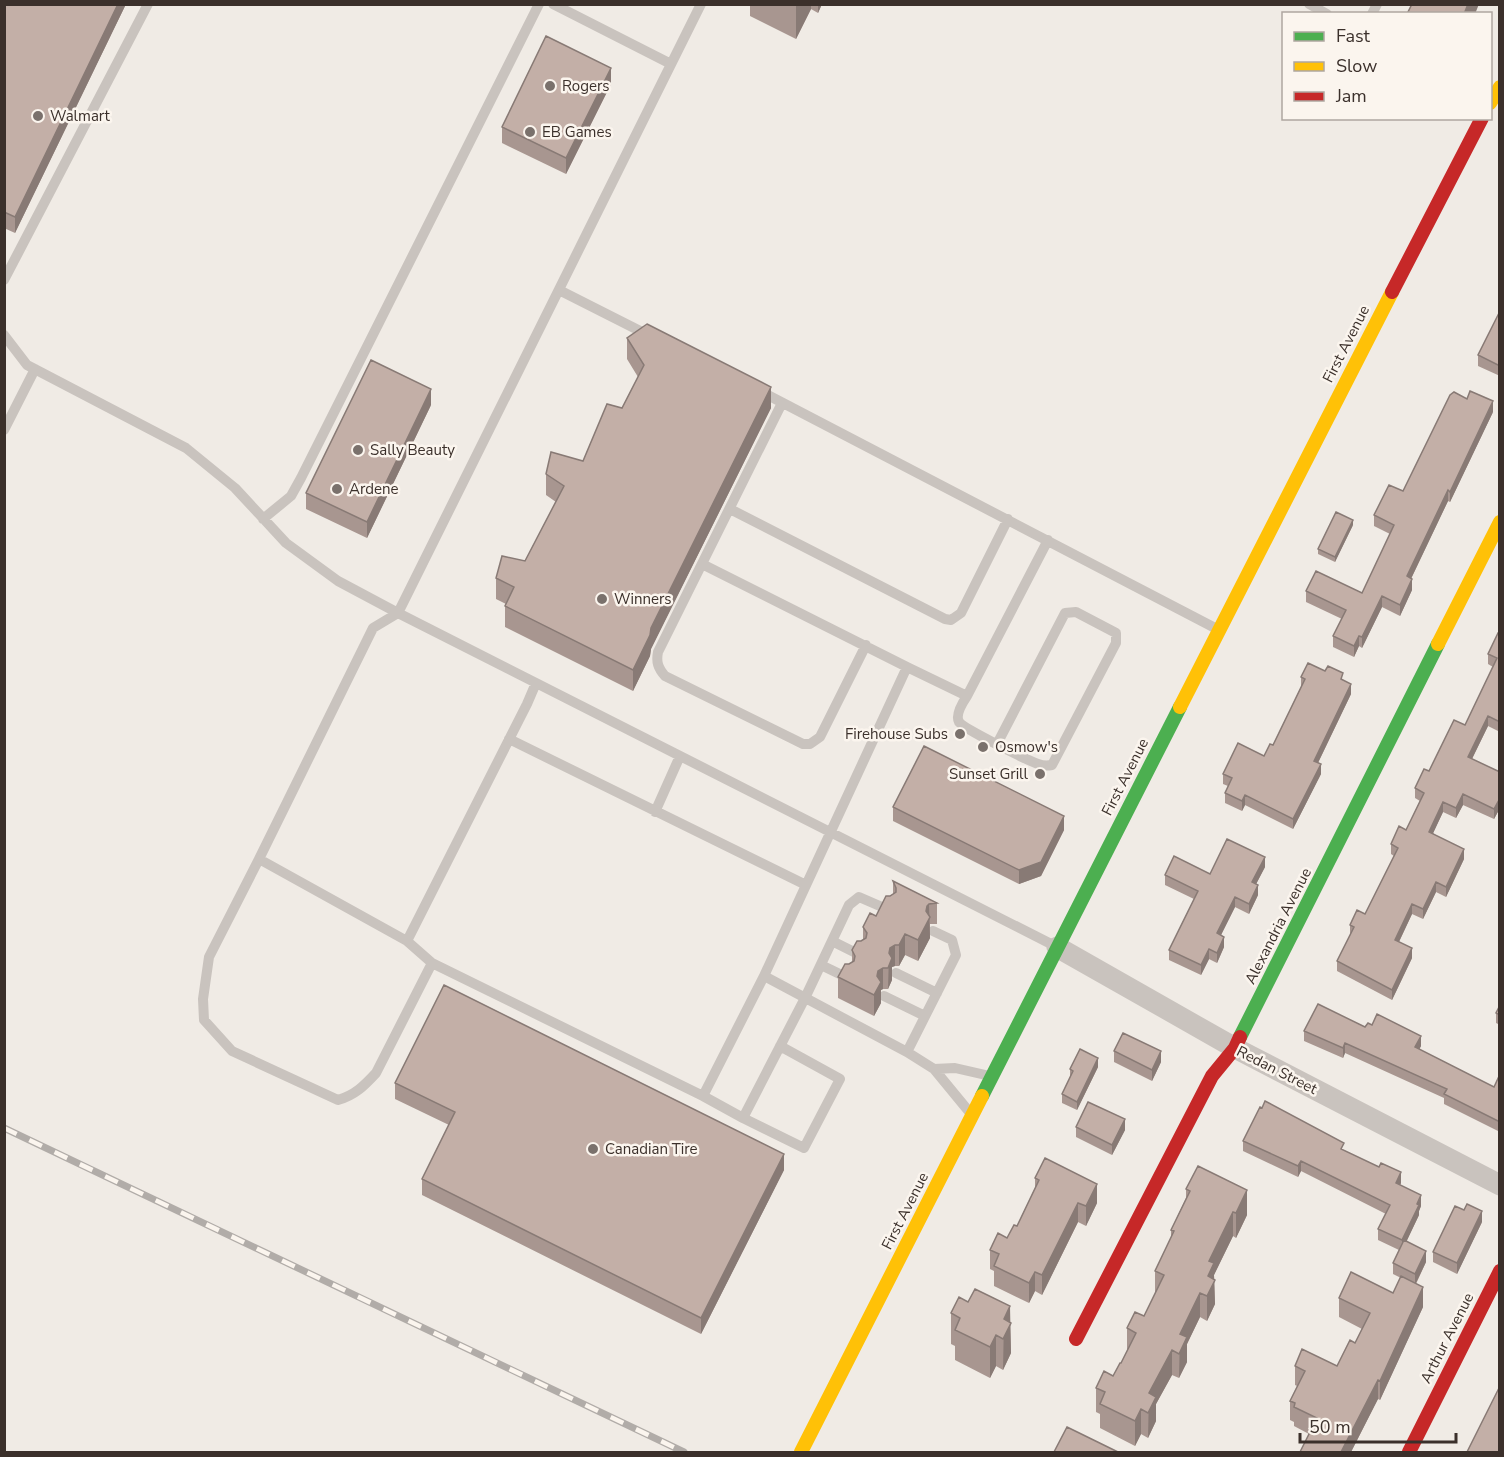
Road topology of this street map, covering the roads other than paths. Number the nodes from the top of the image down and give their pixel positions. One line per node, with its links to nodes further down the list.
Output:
1 (148, 4): 9 (lane)
2 (539, 4): 18 (lane)
3 (553, 4): 7 (lane)
4 (701, 4): 7 (lane)
5 (1309, 4): 6 (lane)
6 (1323, 12)
7 (671, 64): 10 (lane)
8 (1481, 120): 24 (main road, First Avenue)
9 (4, 280)
10 (559, 290): 12 (lane); 23 (lane)
11 (4, 335): 13 (lane)
12 (665, 344)
13 (35, 369): 16 (lane); 18 (lane)
14 (750, 387): 15 (lane)
15 (782, 403): 17 (lane); 19 (lane)
16 (4, 430)
17 (730, 509): 19 (lane); 22 (lane)
18 (263, 519): 23 (lane)
19 (1008, 519): 21 (lane)
20 (1500, 522): 52 (main road, Alexandria Avenue)
21 (1048, 540): 24 (lane); 28 (lane)
22 (702, 564): 25 (lane); 25 (lane)
23 (398, 613): 27 (lane); 34 (lane)
24 (1219, 629): 40 (main road, First Avenue)
25 (866, 645): 26 (lane)
26 (907, 667): 28 (lane); 33 (lane)
27 (536, 682): 29 (lane); 31 (lane)
28 (967, 696): 30 (lane)
29 (509, 739): 32 (lane); 38 (lane)
30 (997, 744): 30 (lane)
31 (680, 756): 32 (lane); 33 (lane)
32 (655, 812): 35 (lane)
33 (831, 832): 35 (lane); 40 (lane)
34 (259, 859): 38 (lane); 42 (lane)
35 (806, 885): 45 (lane)
36 (889, 910): 39 (lane)
37 (933, 931): 47 (lane)
38 (407, 941): 42 (lane)
39 (832, 941): 41 (lane); 43 (lane)
40 (1057, 947): 52 (street, Redan Street); 55 (main road, First Avenue)
41 (860, 955)
42 (432, 963): 56 (lane)
43 (820, 965): 46 (lane); 49 (lane)
44 (896, 973): 47 (lane)
45 (764, 976): 49 (lane); 56 (lane)
46 (848, 978)
47 (937, 993): 50 (lane)
48 (884, 996): 50 (lane)
49 (805, 998): 51 (lane); 53 (lane)
50 (925, 1016): 53 (lane)
51 (780, 1046): 58 (lane); 58 (lane)
52 (1235, 1048): 59 (street, Redan Street); 61 (main road, Alexandria Avenue)
53 (907, 1052): 54 (lane)
54 (934, 1069): 55 (lane); 57 (lane)
55 (991, 1076): 57 (main road, First Avenue)
56 (703, 1096): 58 (lane)
57 (972, 1115): 62 (main road, First Avenue)
58 (743, 1118)
59 (1500, 1185)
60 (1500, 1271): 63 (main road, Arthur Avenue)
61 (1077, 1339)
62 (801, 1452)
63 (1408, 1452)

